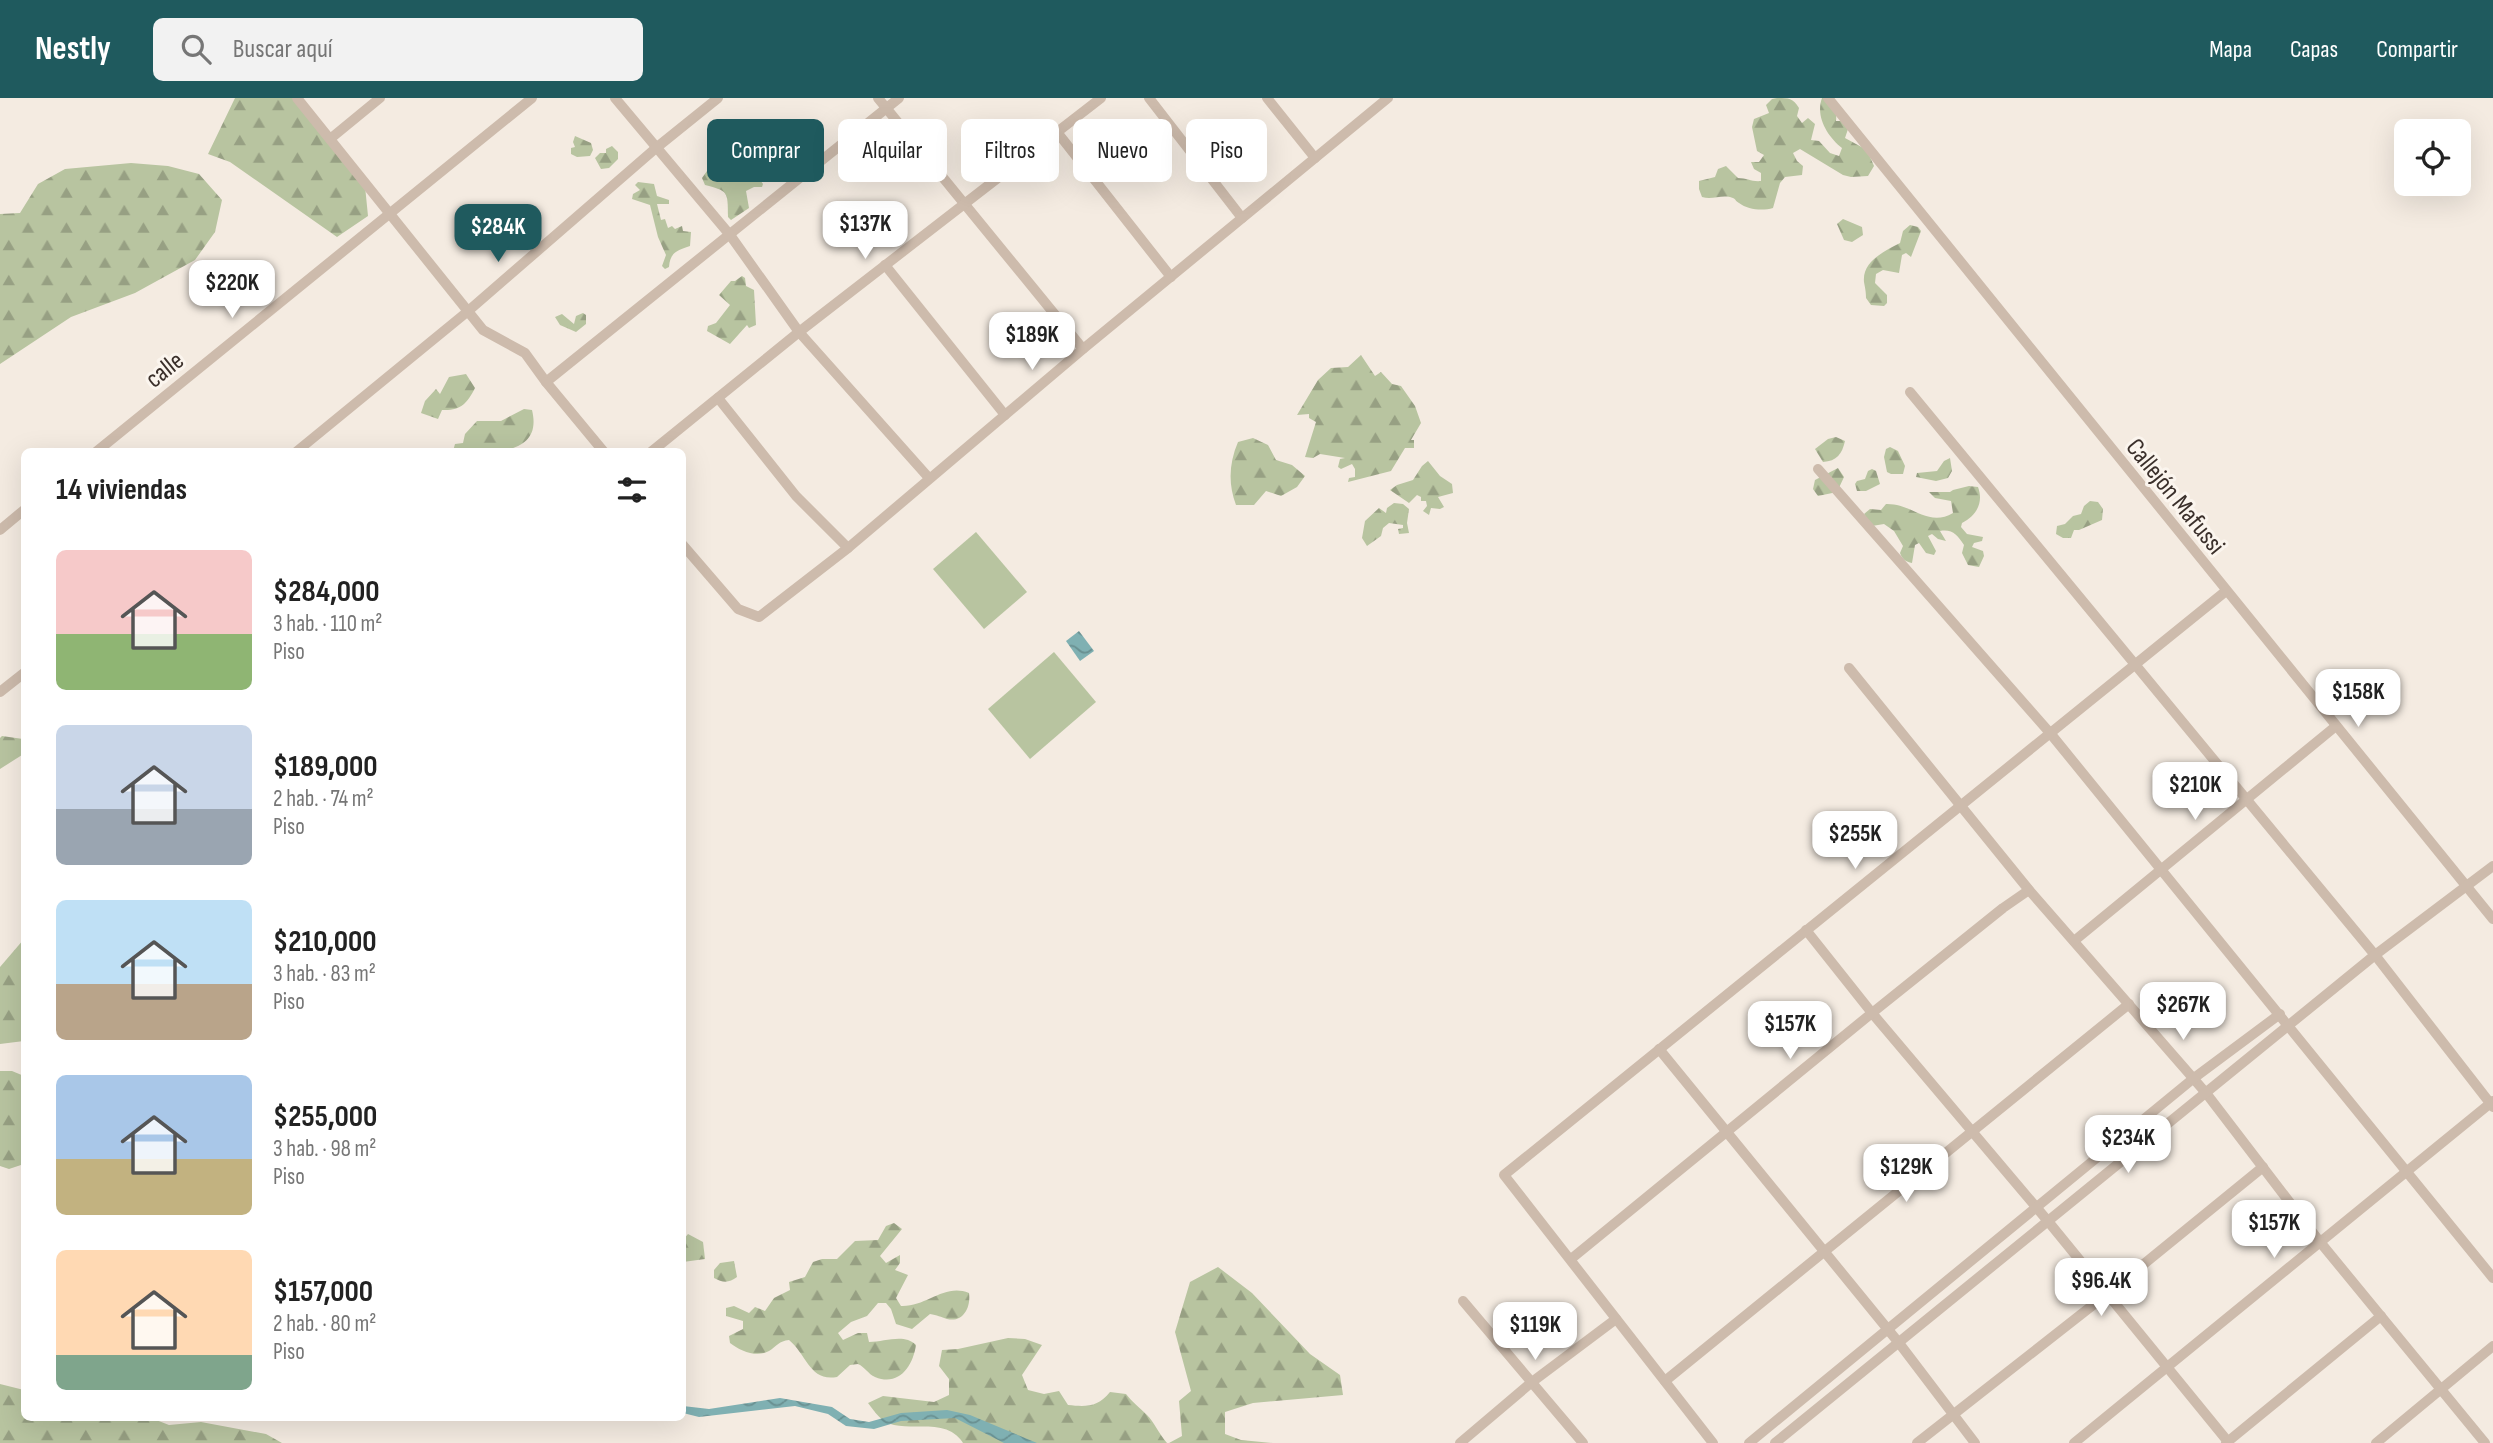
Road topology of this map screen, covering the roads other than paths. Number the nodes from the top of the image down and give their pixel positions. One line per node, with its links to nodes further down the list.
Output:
1 (297, 98): 16 (street)
2 (380, 98): 16 (street)
3 (532, 98): 21 (street, calle)
4 (615, 98): 17 (street)
5 (718, 98): 17 (street)
6 (878, 98): 13 (street)
7 (899, 98): 13 (street)
8 (1101, 98): 14 (street)
9 (1149, 98): 22 (street)
10 (1267, 98): 18 (street)
11 (1388, 98): 18 (street)
12 (1828, 98): 43 (street, Callejón Mafussi)
13 (886, 108): 20 (street); 23 (street)
14 (1059, 130)
15 (1059, 135): 25 (street)
16 (330, 139): 21 (street)
17 (656, 148): 23 (street); 26 (street)
18 (1315, 158): 22 (street)
19 (993, 182): 20 (street)
20 (965, 204): 24 (street); 28 (street)
21 (388, 212): 26 (street); 33 (street, calle)
22 (1242, 218): 25 (street)
23 (730, 236): 27 (street); 29 (street)
24 (885, 265): 27 (street); 32 (street)
25 (1171, 277): 28 (street)
26 (467, 312): 29 (street); 34 (street)
27 (799, 332): 31 (street); 38 (street)
28 (1083, 349): 32 (street)
29 (546, 382): 35 (street)
30 (1910, 392): 44 (street)
31 (718, 398): 36 (street); 41 (street)
32 (1004, 415): 38 (street)
33 (101, 448)
34 (301, 448)
35 (601, 448)
36 (657, 448)
37 (1818, 468): 49 (street)
38 (929, 478): 41 (street)
39 (21, 512): 40 (street)
40 (0, 530)
41 (848, 548): 42 (street)
42 (686, 549)
43 (2226, 591): 44 (street); 48 (street, Callejón Mafussi)
44 (2136, 664): 49 (street); 50 (street)
45 (1849, 668): 51 (street)
46 (21, 675): 47 (street)
47 (0, 692)
48 (2336, 726): 50 (street); 54 (street, Callejón Mafussi)
49 (2050, 733): 51 (street); 53 (street)
50 (2247, 799): 53 (street); 59 (street)
51 (1961, 805): 55 (street); 57 (street)
52 (2493, 866): 54 (street)
53 (2161, 869): 58 (street); 62 (street)
54 (2466, 887): 56 (street, Callejón Mafussi); 59 (street)
55 (2029, 890): 58 (street); 61 (street)
56 (2493, 919)
57 (1806, 930): 61 (street); 64 (street)
58 (2074, 941): 60 (street)
59 (2375, 955): 63 (street); 67 (street)
60 (2129, 1004): 65 (street); 68 (street)
61 (1872, 1013): 68 (street); 69 (street)
62 (2280, 1014): 63 (street); 65 (street)
63 (2290, 1026): 66 (street); 71 (street)
64 (1659, 1049): 69 (street); 76 (street)
65 (2194, 1078): 66 (street); 72 (street)
66 (2206, 1093): 70 (street); 73 (street)
67 (2492, 1104): 71 (street)
68 (1972, 1132): 72 (street); 75 (street)
69 (1727, 1133): 75 (street); 76 (street)
70 (2263, 1167): 74 (street); 78 (street)
71 (2407, 1171): 74 (street); 77 (street)
72 (2036, 1208): 73 (street); 82 (street)
73 (2047, 1220): 78 (street); 83 (street)
74 (2320, 1242): 80 (street); 85 (street)
75 (1825, 1251): 82 (street); 86 (street)
76 (1571, 1259): 81 (street)
77 (2493, 1278)
78 (2107, 1294): 85 (street); 89 (street)
79 (1463, 1301): 87 (street)
80 (2381, 1316): 88 (street); 90 (street)
81 (1616, 1319): 86 (street); 87 (street)
82 (1887, 1329): 83 (street); 94 (street)
83 (1899, 1343): 89 (street); 95 (street)
84 (2493, 1346): 88 (street)
85 (2167, 1367): 90 (street); 98 (street)
86 (1665, 1381): 93 (street)
87 (1532, 1382): 91 (street); 92 (street)
88 (2441, 1389): 99 (street); 100 (street)
89 (1953, 1414): 96 (street); 97 (street)
90 (2228, 1442)
91 (1460, 1443)
92 (1583, 1443)
93 (1713, 1443)
94 (1749, 1443)
95 (1775, 1443)
96 (1917, 1443)
97 (1975, 1443)
98 (2074, 1443)
99 (2375, 1443)
100 (2485, 1443)

